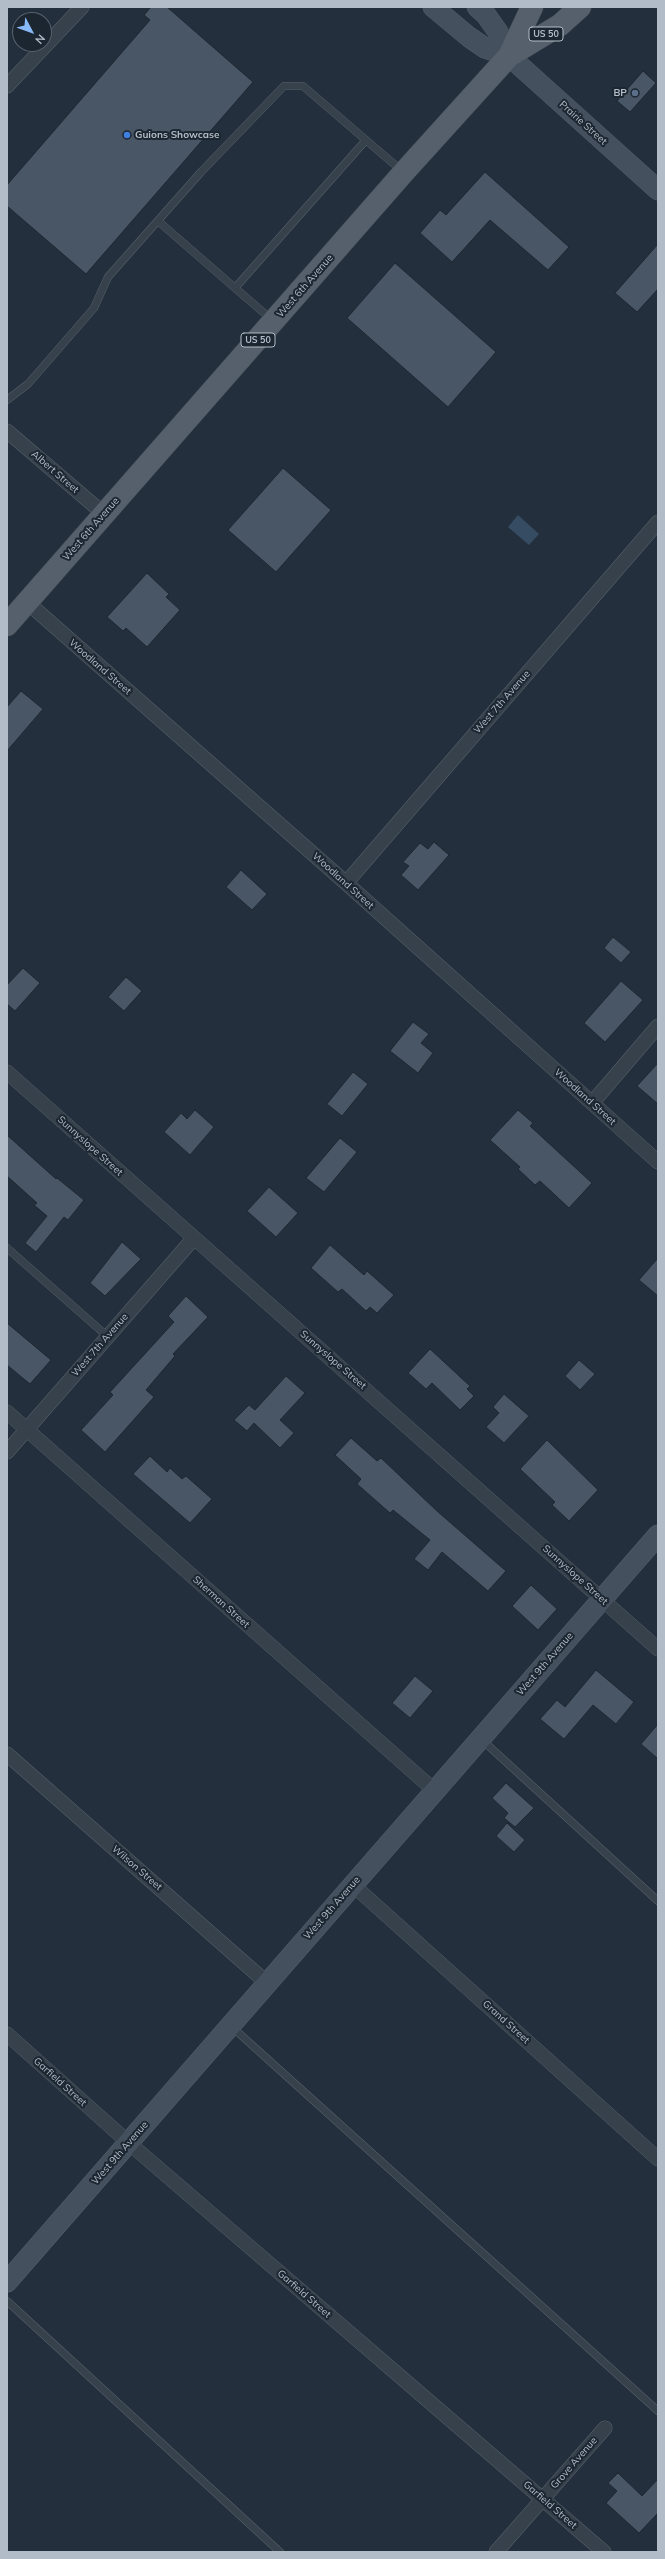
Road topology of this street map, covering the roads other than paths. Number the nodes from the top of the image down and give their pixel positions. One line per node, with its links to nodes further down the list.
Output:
1 (82, 7): 7 (street)
2 (433, 7): 6 (street, Prairie Street)
3 (477, 7): 6 (street, Prairie Street)
4 (532, 7): 6 (main road, West 6th Avenue / US 50)
5 (580, 7): 6 (main road, West 6th Avenue / US 50)
6 (509, 56): 9 (main road, West 6th Avenue / US 50); 10 (street, Prairie Street)
7 (7, 86)
8 (366, 140): 9 (lane); 11 (lane); 12 (lane)
9 (404, 172): 13 (main road, West 6th Avenue / US 50)
10 (658, 190)
11 (158, 221): 12 (lane); 14 (lane)
12 (235, 288): 13 (lane)
13 (274, 322): 16 (main road, West 6th Avenue / US 50)
14 (7, 400)
15 (7, 431): 16 (street, Albert Street)
16 (104, 514): 18 (main road, West 6th Avenue / US 50)
17 (658, 522): 20 (street, West 7th Avenue)
18 (27, 602): 19 (main road, West 6th Avenue / US 50); 20 (street, Woodland Street)
19 (7, 625)
20 (346, 883): 23 (street, Woodland Street)
21 (658, 1026): 23 (street)
22 (7, 1072): 25 (street, Sunnyslope Street)
23 (592, 1103): 24 (street, Woodland Street)
24 (658, 1162)
25 (194, 1238): 27 (street, West 7th Avenue); 32 (street, Sunnyslope Street)
26 (7, 1248): 27 (lane)
27 (108, 1336): 29 (street, West 7th Avenue)
28 (7, 1412): 29 (street, Sherman Street)
29 (26, 1430): 30 (street, West 7th Avenue); 36 (street, Sherman Street)
30 (7, 1452)
31 (658, 1535): 32 (street, West 9th Avenue)
32 (602, 1598): 33 (street, Sunnyslope Street); 34 (street, West 9th Avenue)
33 (658, 1649)
34 (480, 1739): 36 (street, West 9th Avenue); 38 (lane)
35 (7, 1754): 39 (street, Wilson Street)
36 (435, 1791): 37 (street, West 9th Avenue)
37 (353, 1885): 39 (street, West 9th Avenue); 43 (street, Grand Street)
38 (658, 1901)
39 (267, 1983): 40 (street, West 9th Avenue)
40 (231, 2026): 42 (street, West 9th Avenue); 46 (lane)
41 (7, 2034): 42 (street, Garfield Street)
42 (129, 2143): 44 (street, West 9th Avenue); 48 (street, Garfield Street)
43 (658, 2159)
44 (7, 2281)
45 (7, 2301): 49 (lane)
46 (658, 2411)
47 (605, 2428): 48 (street, Grove Avenue)
48 (543, 2499): 50 (street, Grove Avenue); 51 (street, Garfield Street)
49 (280, 2552)
50 (496, 2552)
51 (604, 2552)

